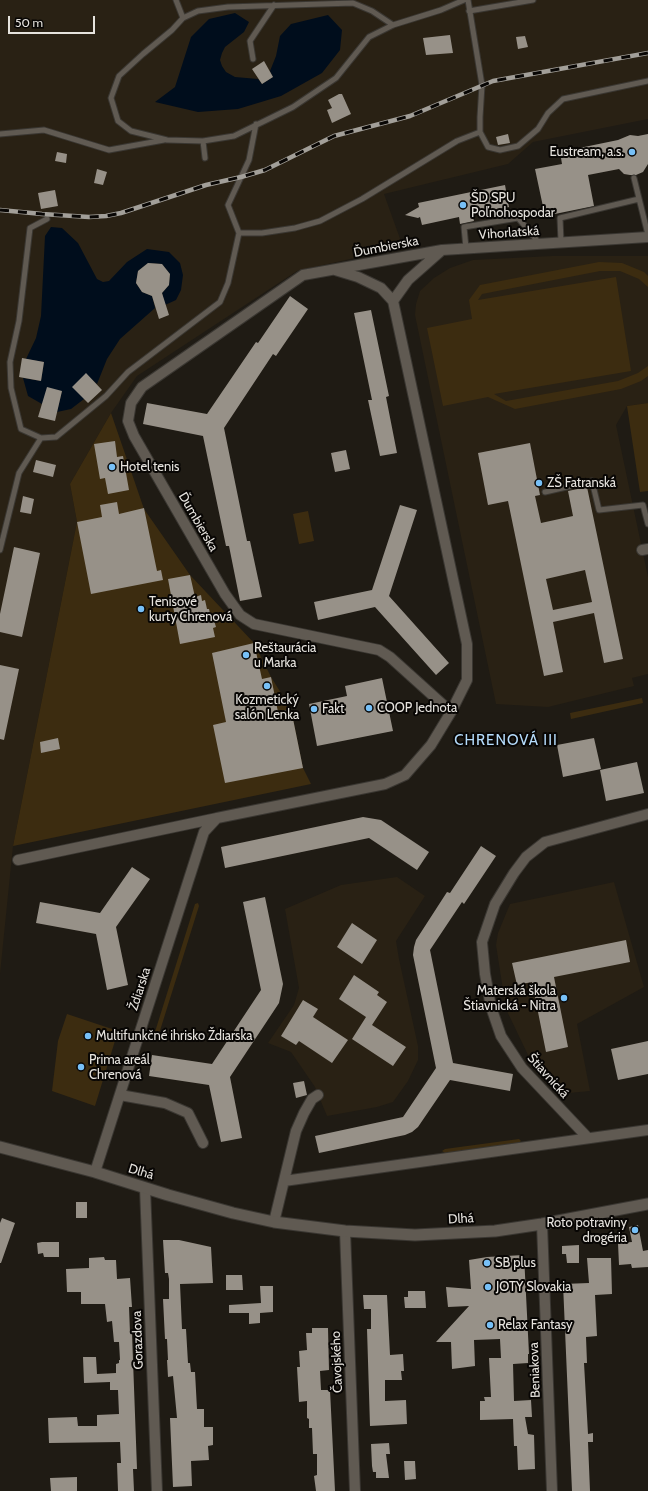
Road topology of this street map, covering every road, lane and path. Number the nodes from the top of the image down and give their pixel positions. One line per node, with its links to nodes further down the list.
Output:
1 (176, 0): 7 (lane)
2 (464, 0): 8 (lane)
3 (468, 0): 6 (lane)
4 (533, 0): 6 (lane)
5 (274, 5): 7 (lane); 8 (lane); 9 (lane)
6 (469, 11): 12 (lane)
7 (183, 18): 14 (lane)
8 (393, 25): 11 (lane)
9 (253, 59)
10 (648, 81): 12 (lane)
11 (256, 124): 15 (lane); 20 (lane)
12 (480, 132): 20 (lane)
13 (0, 134): 14 (lane)
14 (167, 140): 15 (lane)
15 (202, 141): 16 (lane)
16 (205, 158)
17 (634, 178): 18 (lane)
18 (639, 199): 21 (lane); 22 (lane)
19 (47, 219): 28 (lane)
20 (239, 233): 28 (lane)
21 (648, 236): 22 (street, Vihorlatská)
22 (561, 242): 23 (street, Vihorlatská)
23 (540, 244): 24 (street, Vihorlatská); 24 (lane)
24 (466, 248): 25 (street, Vihorlatská)
25 (442, 250): 26 (street, Ďumbierska); 27 (street)
26 (335, 270): 27 (street, Ďumbierska); 32 (street, Ďumbierska)
27 (393, 301): 32 (street)
28 (41, 438): 31 (lane)
29 (544, 492): 30 (lane)
30 (648, 524)
31 (0, 550)
32 (451, 712): 34 (street)
33 (648, 814): 39 (street, Štiavnická)
34 (217, 818): 35 (street); 36 (street, Ždiarska)
35 (18, 860)
36 (120, 1095): 40 (street); 42 (street, Ždiarska)
37 (318, 1095): 43 (street)
38 (648, 1130): 39 (street)
39 (588, 1138): 43 (street)
40 (203, 1142)
41 (0, 1147): 42 (street, Dlhá)
42 (96, 1172): 44 (street, Dlhá)
43 (284, 1181): 46 (street)
44 (145, 1188): 46 (street, Dlhá); 49 (street, Gorazdova)
45 (648, 1204): 47 (street, Dlhá)
46 (274, 1222): 48 (street, Dlhá)
47 (542, 1224): 48 (street, Dlhá); 51 (street, Beniakova)
48 (345, 1231): 50 (street, Čavojského)
49 (157, 1491)
50 (355, 1491)
51 (552, 1491)

